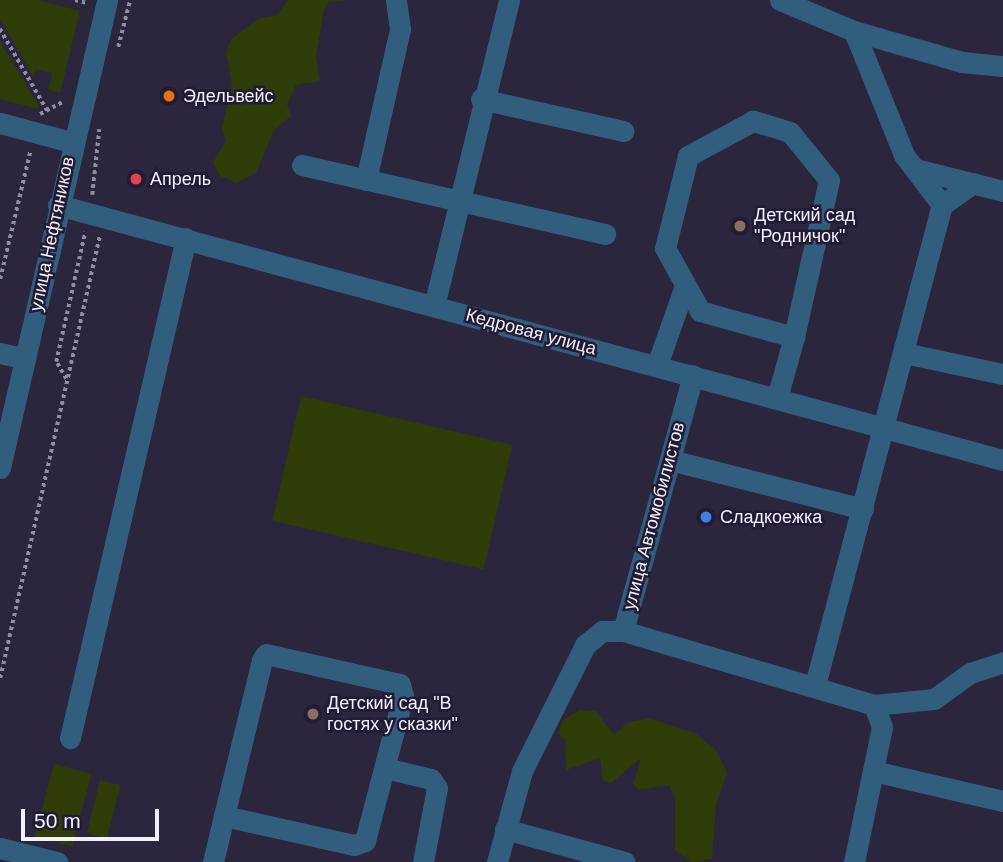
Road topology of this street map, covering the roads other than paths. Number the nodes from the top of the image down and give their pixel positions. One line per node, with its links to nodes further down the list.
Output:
1 (396, 0): 14 (street)
2 (509, 0): 8 (street)
3 (780, 0): 5 (street)
4 (98, 2): 11 (street, улица Нефтяников)
5 (811, 6): 6 (street)
6 (854, 31): 7 (street); 13 (street)
7 (1003, 66)
8 (481, 99): 10 (street); 17 (street)
9 (0, 123): 11 (street)
10 (623, 131)
11 (71, 142): 18 (street, улица Нефтяников)
12 (302, 165): 14 (street)
13 (915, 169): 15 (street); 19 (street)
14 (366, 180): 17 (street)
15 (973, 183): 16 (street); 19 (street)
16 (1003, 191)
17 (459, 202): 20 (street); 23 (street)
18 (58, 205): 21 (street, Кедровая улица); 27 (street, улица Нефтяников)
19 (942, 205): 26 (street)
20 (605, 234)
21 (187, 238): 23 (street, Кедровая улица); 41 (street)
22 (683, 291): 24 (street); 24 (street); 28 (street)
23 (434, 306): 28 (street, Кедровая улица)
24 (794, 337): 31 (street)
25 (0, 353): 27 (street)
26 (904, 353): 29 (street); 32 (street)
27 (25, 359): 35 (street, улица Нефтяников)
28 (657, 365): 30 (street, Кедровая улица)
29 (1003, 374)
30 (693, 375): 31 (street, Кедровая улица); 33 (street, улица Автомобилистов)
31 (777, 398): 32 (street, Кедровая улица)
32 (885, 427): 34 (street, Кедровая улица); 36 (street)
33 (670, 460): 36 (street); 37 (street, улица Автомобилистов)
34 (1003, 460)
35 (0, 468)
36 (863, 509): 39 (street)
37 (623, 631): 39 (street); 46 (street, улица Автомобилистов)
38 (1003, 662): 40 (street)
39 (815, 685): 40 (street)
40 (874, 705): 43 (street)
41 (70, 738)
42 (386, 768): 45 (street); 45 (street); 50 (street)
43 (873, 771): 44 (street); 53 (street)
44 (1003, 801)
45 (224, 816): 49 (street)
46 (505, 830): 51 (street, улица Автомобилистов); 52 (street)
47 (0, 848): 48 (street)
48 (57, 862)
49 (213, 862)
50 (422, 862)
51 (497, 862)
52 (625, 862)
53 (855, 862)

